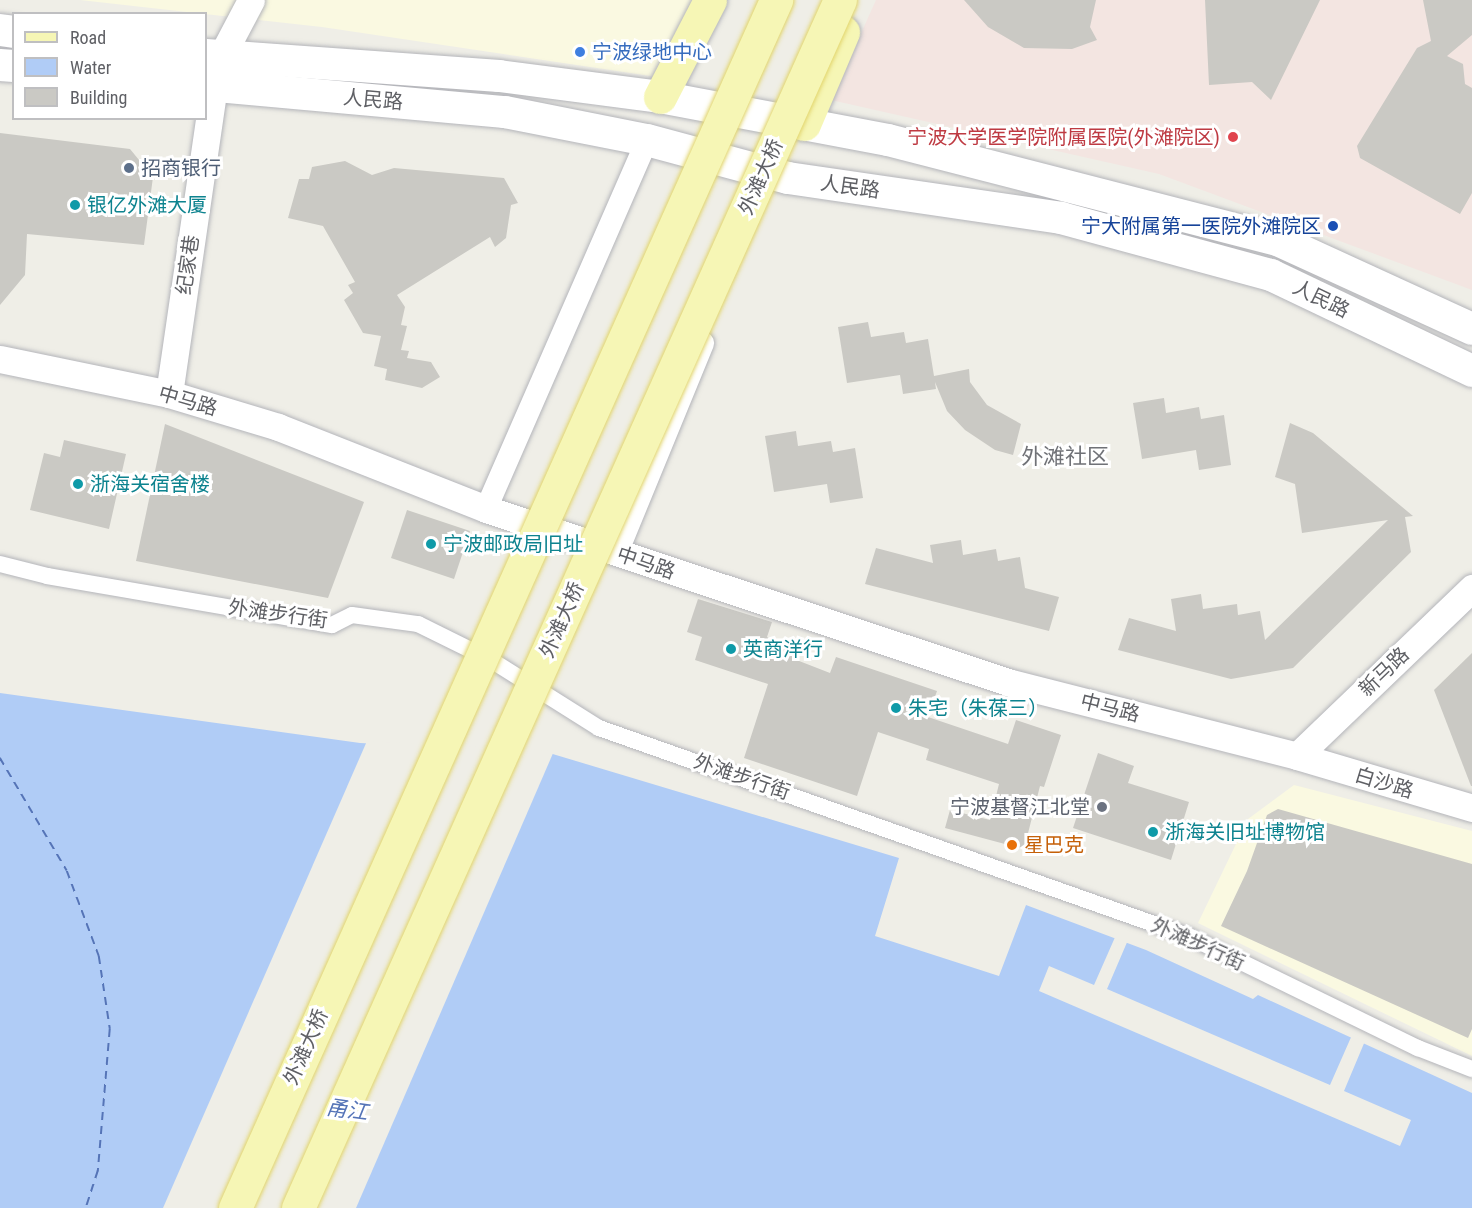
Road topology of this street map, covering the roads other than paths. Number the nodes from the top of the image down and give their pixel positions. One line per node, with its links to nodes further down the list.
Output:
1 (251, 0): 6 (street, 纪家巷)
2 (710, 0): 7 (main road)
3 (776, 0): 24 (main road, 外滩大桥, bridge)
4 (840, 0): 25 (main road, 外滩大桥, bridge)
5 (856, 0): 10 (main road)
6 (212, 71): 7 (main road, 人民路); 8 (street, 纪家巷); 11 (main road, 人民路)
7 (660, 97): 10 (main road, 人民路)
8 (207, 109)
9 (205, 120): 16 (street, 纪家巷)
10 (804, 124): 13 (main road, 人民路)
11 (647, 140): 12 (main road, 人民路); 17 (street)
12 (773, 174): 15 (main road, 人民路); 18 (street)
13 (1472, 329)
14 (0, 359): 16 (street, 中马路)
15 (1472, 371)
16 (169, 394): 17 (street, 中马路)
17 (486, 509): 18 (street, 中马路)
18 (617, 553): 21 (street, 中马路)
19 (0, 564): 23 (street, 外滩步行街)
20 (1472, 588): 21 (street, 新马路)
21 (1297, 756): 22 (street, 白沙路)
22 (1472, 808)
23 (1472, 1069)
24 (235, 1208)
25 (298, 1208)

